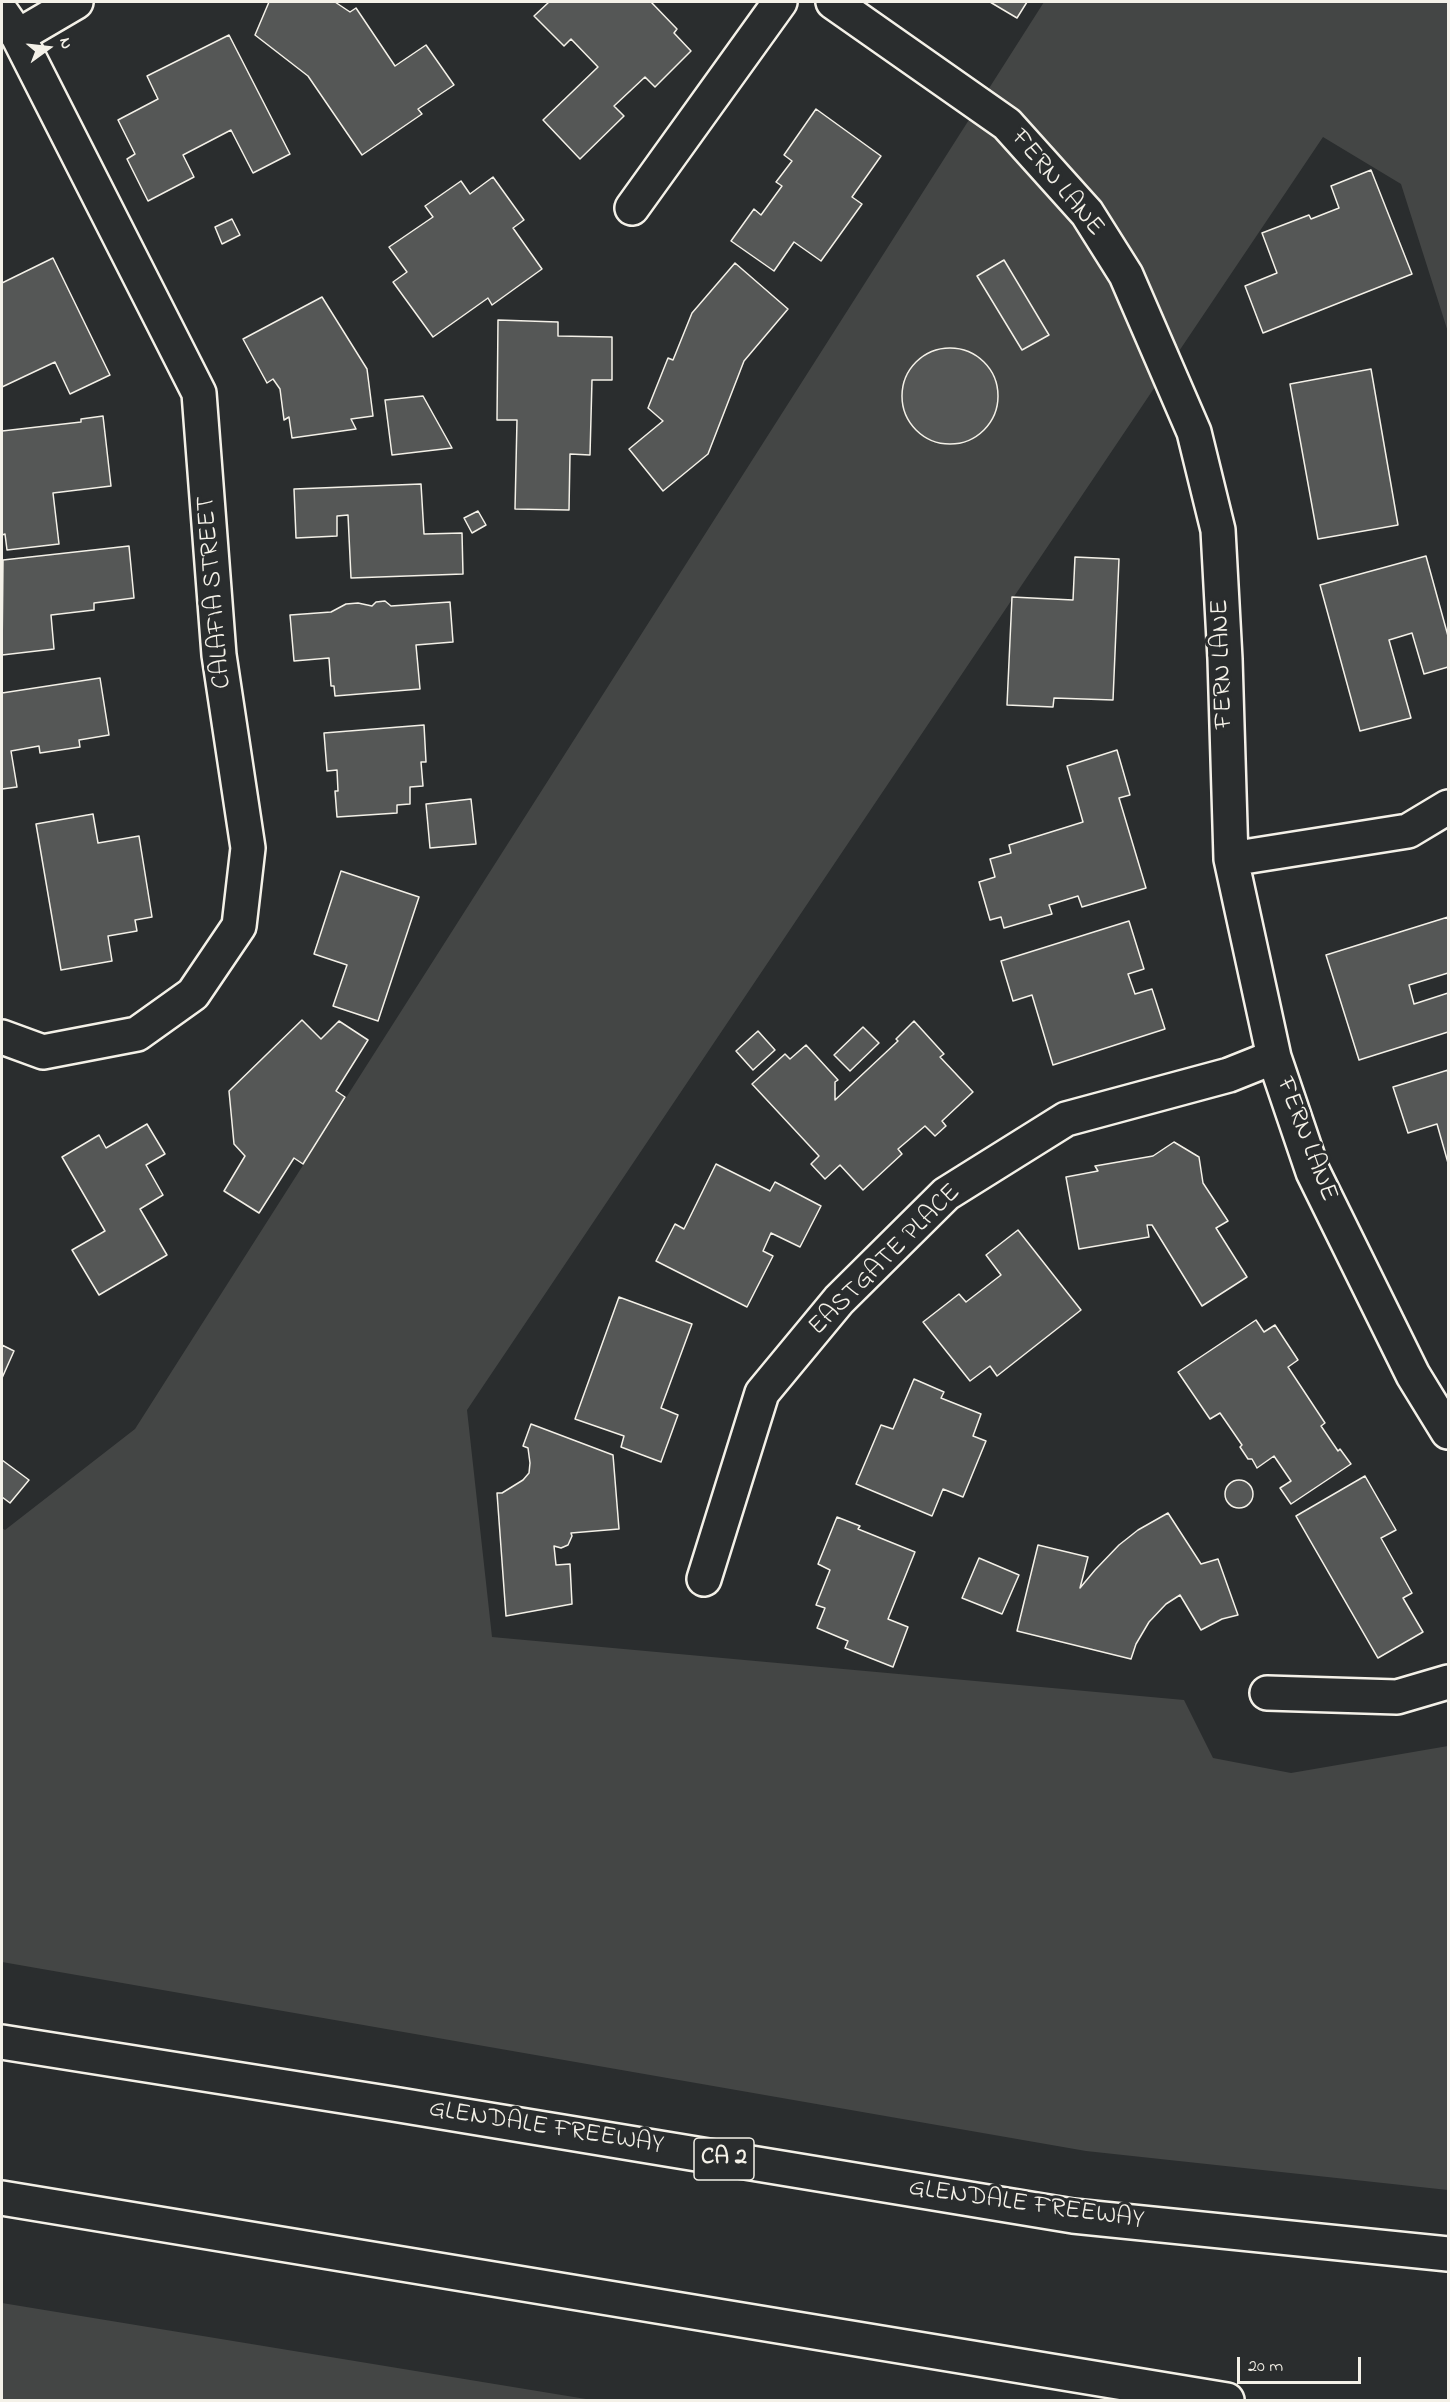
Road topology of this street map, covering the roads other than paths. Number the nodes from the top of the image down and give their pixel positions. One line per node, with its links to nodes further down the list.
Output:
1 (76, 2): 4 (main road)
2 (780, 2): 5 (main road)
3 (833, 2): 7 (main road, FERN LANE)
4 (10, 25): 8 (main road, CALAFIA STREET)
5 (632, 208)
6 (1449, 807): 7 (main road)
7 (1231, 859): 9 (main road, FERN LANE)
8 (2, 1037)
9 (1274, 1057): 10 (main road, FERN LANE); 11 (main road, EASTGATE PLACE)
10 (1449, 1432)
11 (704, 1579)
12 (1449, 1682): 13 (main road)
13 (1267, 1693)
14 (2, 2042): 16 (main road, GLENDALE FREEWAY / CA 2)
15 (2, 2198): 17 (main road)
16 (1449, 2254)
17 (1227, 2400)

